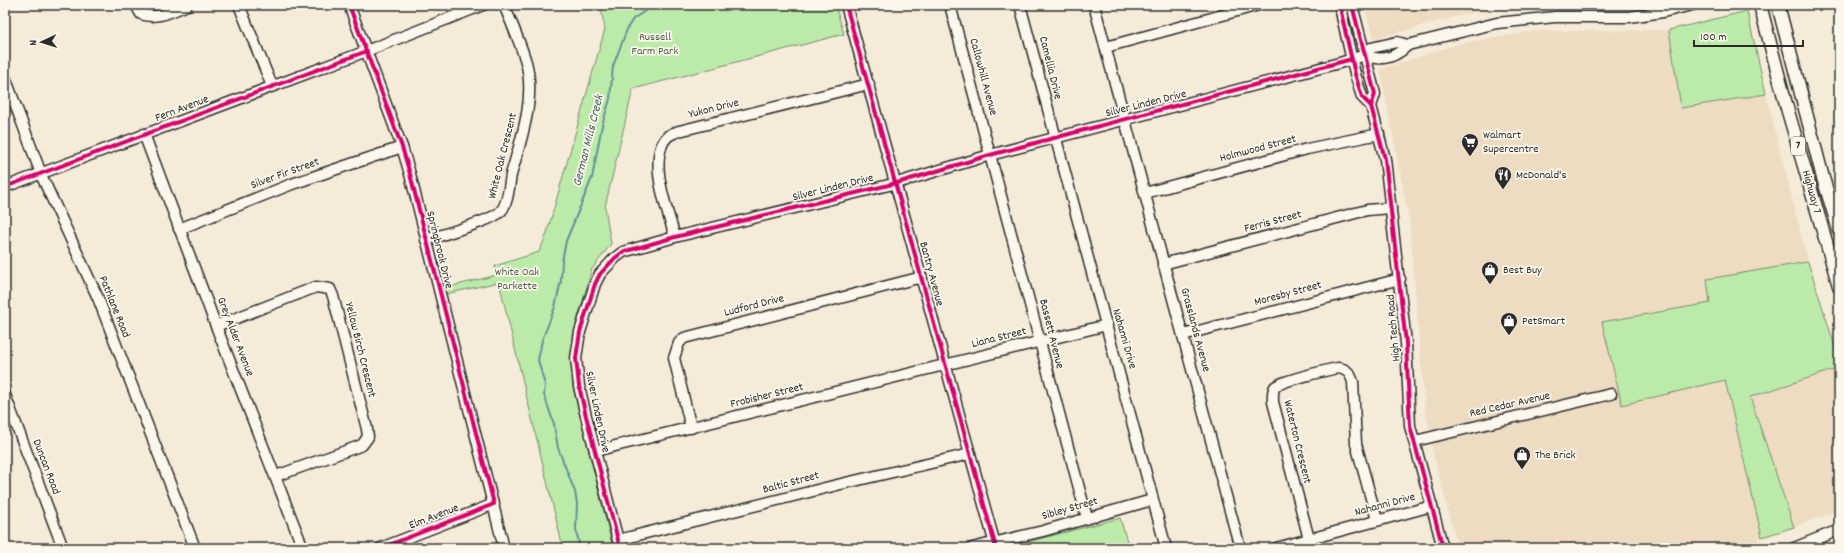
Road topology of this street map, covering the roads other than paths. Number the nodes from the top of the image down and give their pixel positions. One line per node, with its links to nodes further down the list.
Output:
1 (136, 5): 2 (street)
2 (187, 5)
3 (239, 5): 23 (street)
4 (349, 5): 18 (street, Springbrook Drive)
5 (483, 5): 18 (street, Fern Avenue)
6 (504, 5): 39 (street, White Oak Crescent)
7 (846, 5): 22 (street, Bantry Avenue)
8 (950, 5): 30 (street, Callowhill Avenue)
9 (1020, 5): 28 (street, Camellia Drive)
10 (1094, 5): 17 (street, Grasslands Avenue)
11 (1259, 5): 17 (street)
12 (1345, 5): 20 (street, High Tech Road)
13 (1349, 5): 19 (street, High Tech Road)
14 (1692, 5): 19 (street, Silver Linden Drive)
15 (1760, 5): 43 (main road, Highway 7 / 7)
16 (1778, 5): 37 (main road, Highway 7 / 7)
17 (1106, 47): 25 (street, Grasslands Avenue)
18 (367, 51): 23 (street, Fern Avenue); 29 (street, Springbrook Drive)
19 (1365, 55): 20 (street, Silver Linden Drive); 24 (street, High Tech Road)
20 (1352, 59): 24 (street, High Tech Road); 25 (street, Silver Linden Drive)
21 (5, 77): 31 (street, Pathlane Road)
22 (869, 84): 32 (street, Bantry Avenue); 38 (street, Yukon Drive)
23 (272, 86): 26 (street, Fern Avenue)
24 (1371, 106): 27 (street, High Tech Road)
25 (1124, 119): 28 (street, Silver Linden Drive); 34 (street, Grasslands Avenue)
26 (144, 134): 31 (street, Fern Avenue); 36 (street, Grey Alder Avenue)
27 (1379, 134): 34 (street, Holmwood Street); 35 (street, High Tech Road)
28 (1054, 138): 30 (street, Silver Linden Drive); 44 (street, Nahanni Drive)
29 (402, 147): 36 (street, Silver Fir Street); 39 (street, Springbrook Drive)
30 (990, 155): 32 (street, Silver Linden Drive); 47 (street, Bassett Avenue)
31 (41, 172): 33 (street, Fern Avenue); 66 (street, Pathlane Road)
32 (897, 183): 38 (street, Silver Linden Drive); 41 (street, Bantry Avenue)
33 (5, 187)
34 (1145, 193): 40 (street, Grasslands Avenue)
35 (1390, 208): 40 (street, Ferris Street); 42 (street, High Tech Road)
36 (179, 229): 45 (street, Grey Alder Avenue)
37 (1839, 230)
38 (675, 237): 53 (street, Silver Linden Drive)
39 (426, 240): 57 (street, Springbrook Drive)
40 (1163, 264): 46 (street, Grasslands Avenue)
41 (922, 277): 48 (street, Bantry Avenue); 51 (street, Ludford Drive)
42 (1400, 279): 46 (street, Moresby Street); 52 (street, High Tech Road)
43 (1839, 286)
44 (1106, 325): 47 (street, Liana Street); 56 (street, Nahanni Drive)
45 (216, 326): 55 (street, Grey Alder Avenue); 55 (street, Yellow Birch Crescent)
46 (1183, 335): 72 (street, Grasslands Avenue)
47 (1040, 342): 48 (street, Liana Street); 59 (street, Bassett Avenue)
48 (945, 365): 51 (street, Frobisher Street); 54 (street, Bantry Avenue)
49 (1611, 394): 52 (street, Red Cedar Avenue)
50 (5, 396): 65 (street, Duncan Road)
51 (691, 428): 53 (street, Frobisher Street)
52 (1415, 441): 58 (street, High Tech Road)
53 (595, 451): 63 (street, Silver Linden Drive)
54 (970, 454): 63 (street, Baltic Street); 64 (street, Bantry Avenue)
55 (276, 476): 67 (street, Grey Alder Avenue)
56 (1152, 500): 59 (street, Sibley Street); 71 (street, Nahanni Drive)
57 (494, 504): 68 (street, Elm Avenue); 69 (street, Springbrook Drive)
58 (1432, 506): 60 (street, Nahanni Drive); 74 (street, High Tech Road)
59 (1087, 518): 64 (street, Sibley Street)
60 (1377, 520): 62 (street, Nahanni Drive); 62 (street, Waterton Crescent)
61 (1839, 530): 75 (street)
62 (1309, 539): 73 (street, Nahanni Drive)
63 (619, 544)
64 (995, 545): 70 (street, Sibley Street)
65 (63, 548)
66 (195, 548)
67 (303, 548)
68 (381, 548)
69 (504, 548)
70 (972, 548)
71 (1166, 548)
72 (1240, 548)
73 (1276, 548)
74 (1443, 548)
75 (1794, 548)

